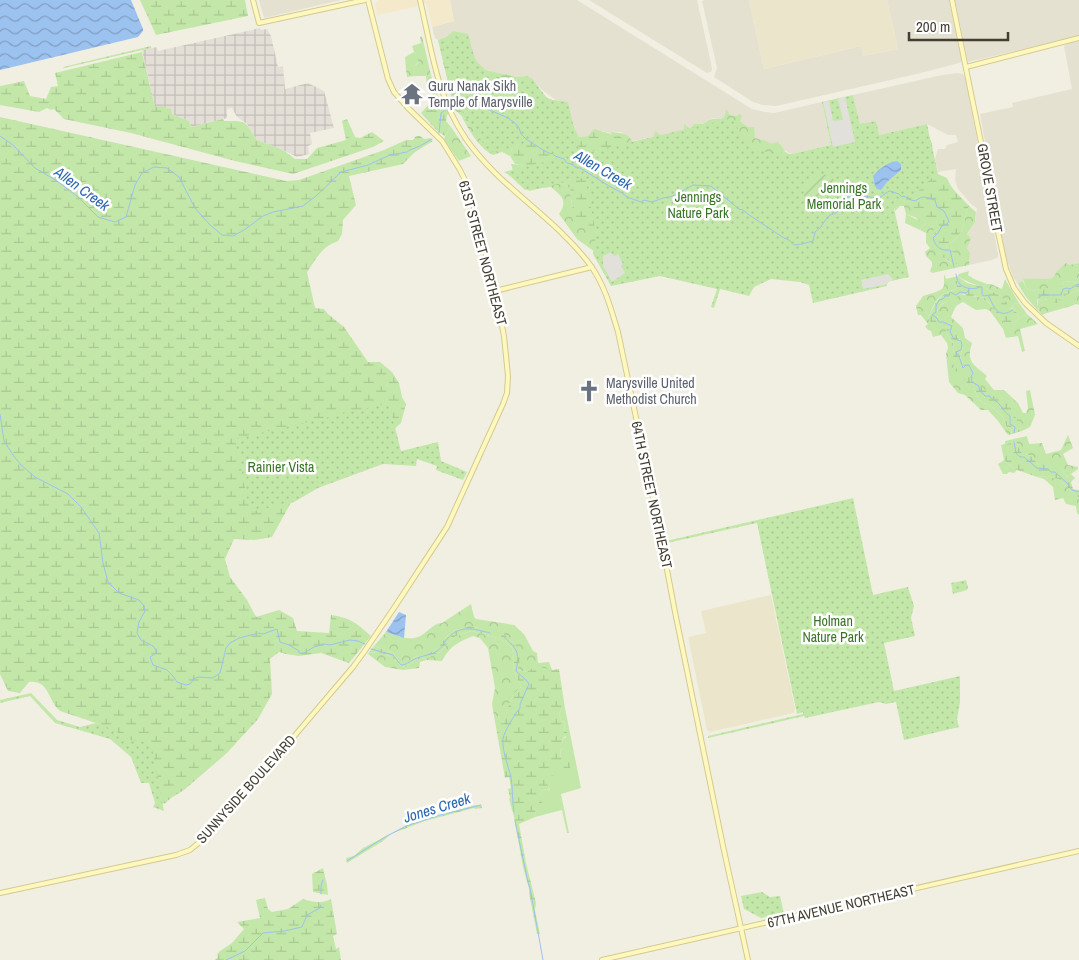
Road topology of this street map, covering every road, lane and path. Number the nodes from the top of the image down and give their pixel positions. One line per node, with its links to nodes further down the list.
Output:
1 (253, 0): 2 (street)
2 (367, 0): 8 (street, 61ST STREET NORTHEAST)
3 (420, 0): 7 (street, 64TH STREET NORTHEAST)
4 (952, 0): 6 (street, GROVE STREET)
5 (1079, 38): 6 (street)
6 (966, 67): 9 (street, GROVE STREET)
7 (592, 268): 8 (street); 13 (street, 64TH STREET NORTHEAST)
8 (495, 291): 10 (street, 61ST STREET NORTHEAST)
9 (1079, 346)
10 (418, 572): 12 (street, SUNNYSIDE BOULEVARD)
11 (1079, 851): 13 (street, 67TH AVENUE NORTHEAST)
12 (0, 892)
13 (741, 928): 14 (street, 67TH AVENUE NORTHEAST); 15 (street, 64TH STREET NORTHEAST)
14 (602, 960)
15 (748, 960)

